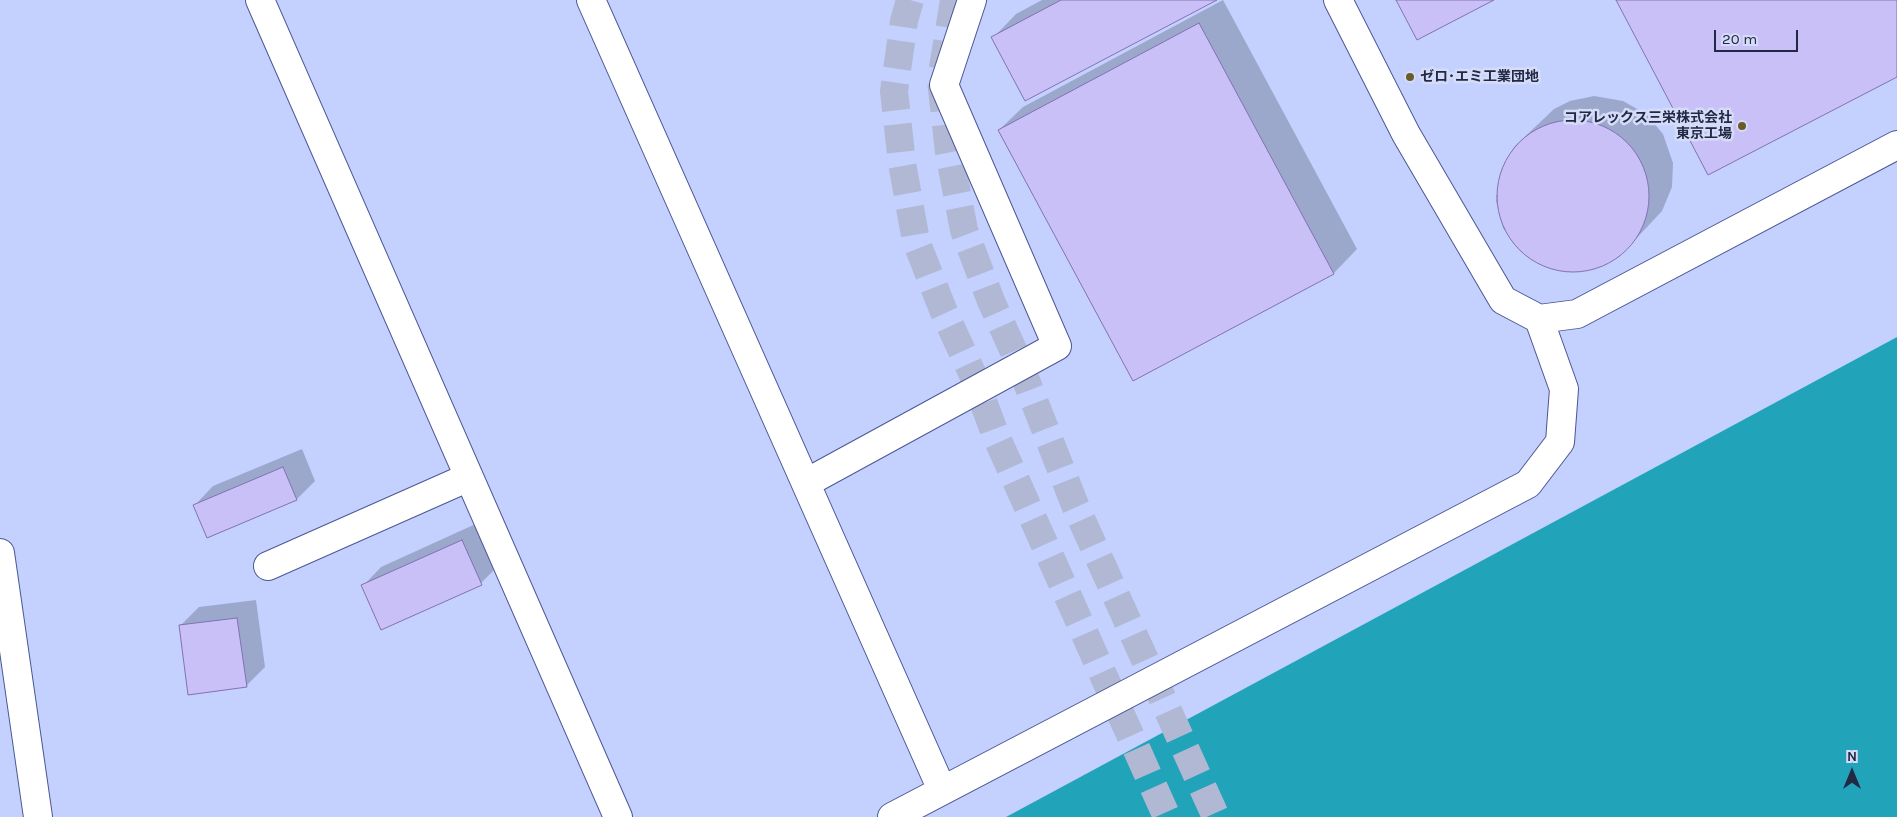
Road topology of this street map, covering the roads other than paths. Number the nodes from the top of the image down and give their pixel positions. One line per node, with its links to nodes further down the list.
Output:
1 (260, 0): 7 (street)
2 (591, 0): 8 (street)
3 (972, 0): 8 (street)
4 (1338, 0): 6 (street)
5 (1897, 145): 6 (street)
6 (1540, 319): 12 (street)
7 (469, 478): 10 (street); 14 (street)
8 (806, 483): 12 (street)
9 (0, 553): 11 (street)
10 (268, 566)
11 (9, 685): 13 (street)
12 (942, 790): 15 (street)
13 (38, 817)
14 (618, 817)
15 (892, 817)

